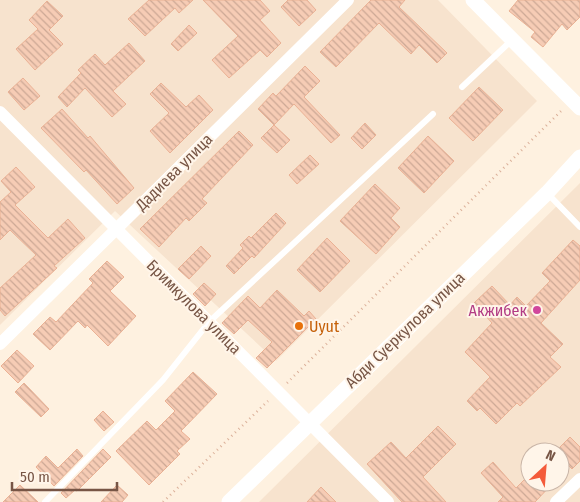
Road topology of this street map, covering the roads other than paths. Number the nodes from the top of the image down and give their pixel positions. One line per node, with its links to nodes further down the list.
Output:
1 (348, 0): 11 (street, Дадиева улица)
2 (473, 0): 3 (street)
3 (512, 40): 4 (lane); 5 (street)
4 (462, 87)
5 (576, 104)
6 (0, 112): 11 (street, Бримкулова улица)
7 (433, 114): 12 (lane)
8 (580, 157): 9 (street, Абди Суеркулова улица)
9 (547, 193): 10 (lane); 14 (street, Абди Суеркулова улица)
10 (580, 227)
11 (116, 229): 12 (street, Бримкулова улица); 13 (street, Дадиева улица)
12 (209, 322): 14 (street, Бримкулова улица); 16 (lane)
13 (0, 344)
14 (309, 422): 17 (street, Абди Суеркулова улица); 18 (street, Бримкулова улица)
15 (580, 479): 19 (street)
16 (45, 502)
17 (229, 502)
18 (388, 502)
19 (556, 502)

